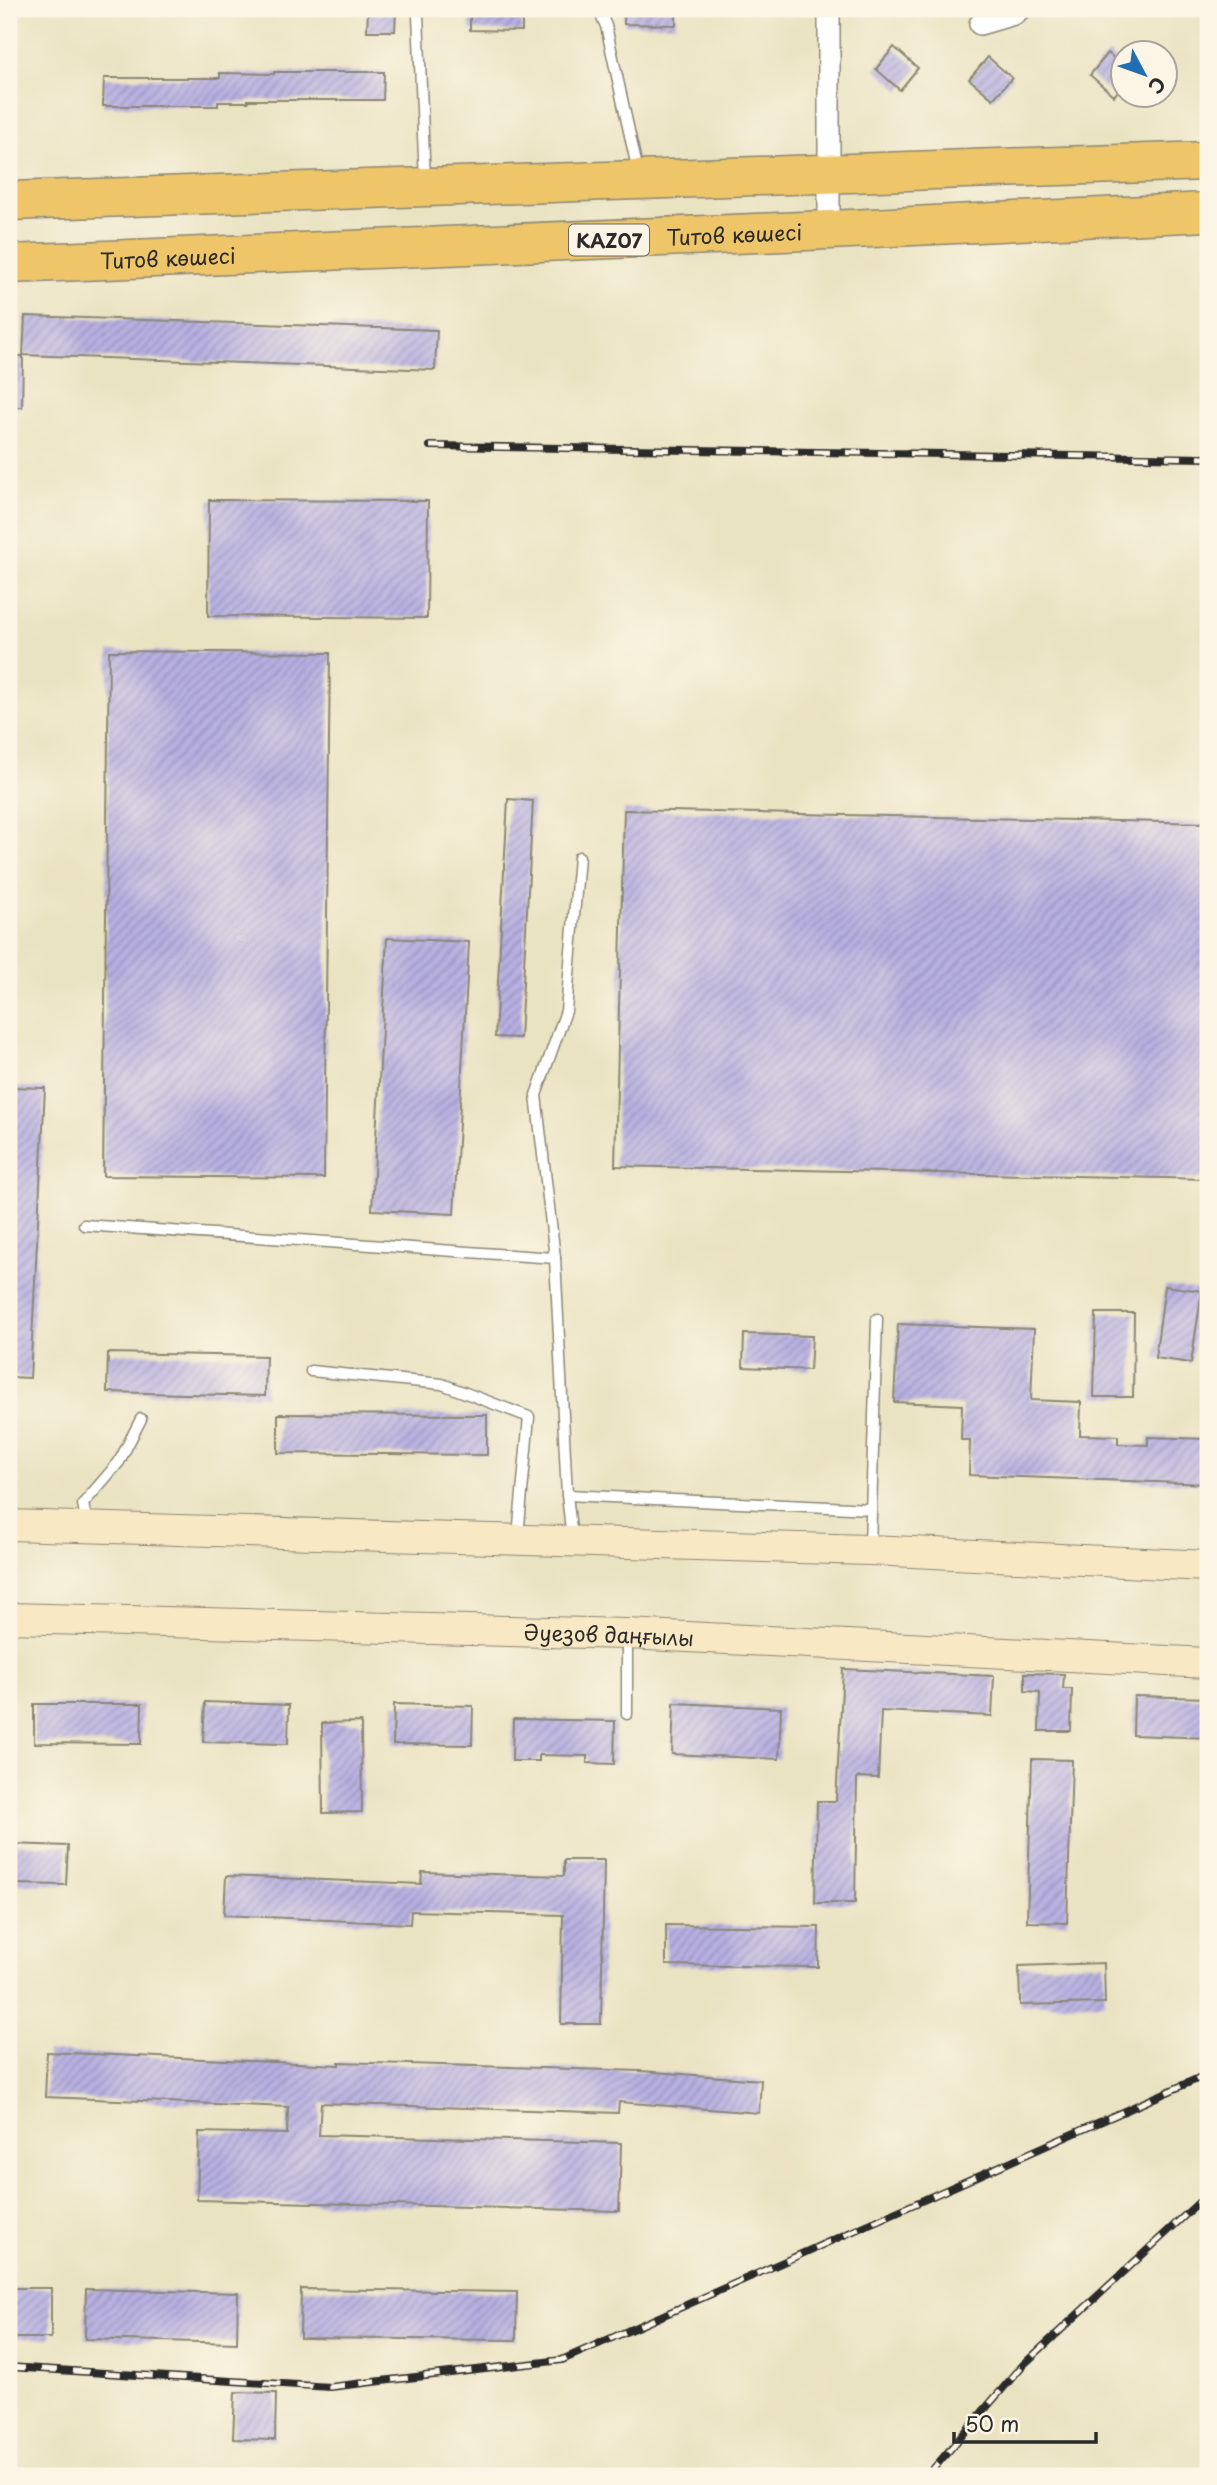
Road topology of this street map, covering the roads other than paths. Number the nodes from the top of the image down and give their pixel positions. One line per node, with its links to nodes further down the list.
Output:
1 (420, 9): 9 (lane)
2 (598, 9): 8 (lane)
3 (829, 9): 7 (street)
4 (1020, 9): 5 (street)
5 (981, 24)
6 (1208, 161): 7 (highway)
7 (828, 174): 8 (highway); 12 (street)
8 (639, 180): 9 (highway)
9 (425, 187): 10 (highway)
10 (9, 201)
11 (1208, 212): 12 (highway, Титов көшесі / KAZ07)
12 (829, 230): 13 (highway, Титов көшесі / KAZ07)
13 (9, 264)
14 (579, 857): 16 (lane)
15 (84, 1225): 16 (lane)
16 (555, 1258): 20 (lane)
17 (877, 1319): 21 (lane)
18 (310, 1371): 24 (lane)
19 (141, 1419): 23 (lane)
20 (567, 1495): 21 (lane); 25 (lane)
21 (871, 1509): 26 (lane)
22 (9, 1525): 23 (main road)
23 (87, 1527): 24 (main road)
24 (518, 1539): 25 (main road)
25 (573, 1541): 26 (main road)
26 (870, 1550): 27 (main road)
27 (1208, 1566)
28 (9, 1618): 29 (main road, Әуезов даңғылы)
29 (626, 1634): 30 (main road, Әуезов даңғылы); 31 (lane)
30 (1208, 1663)
31 (627, 1714)

